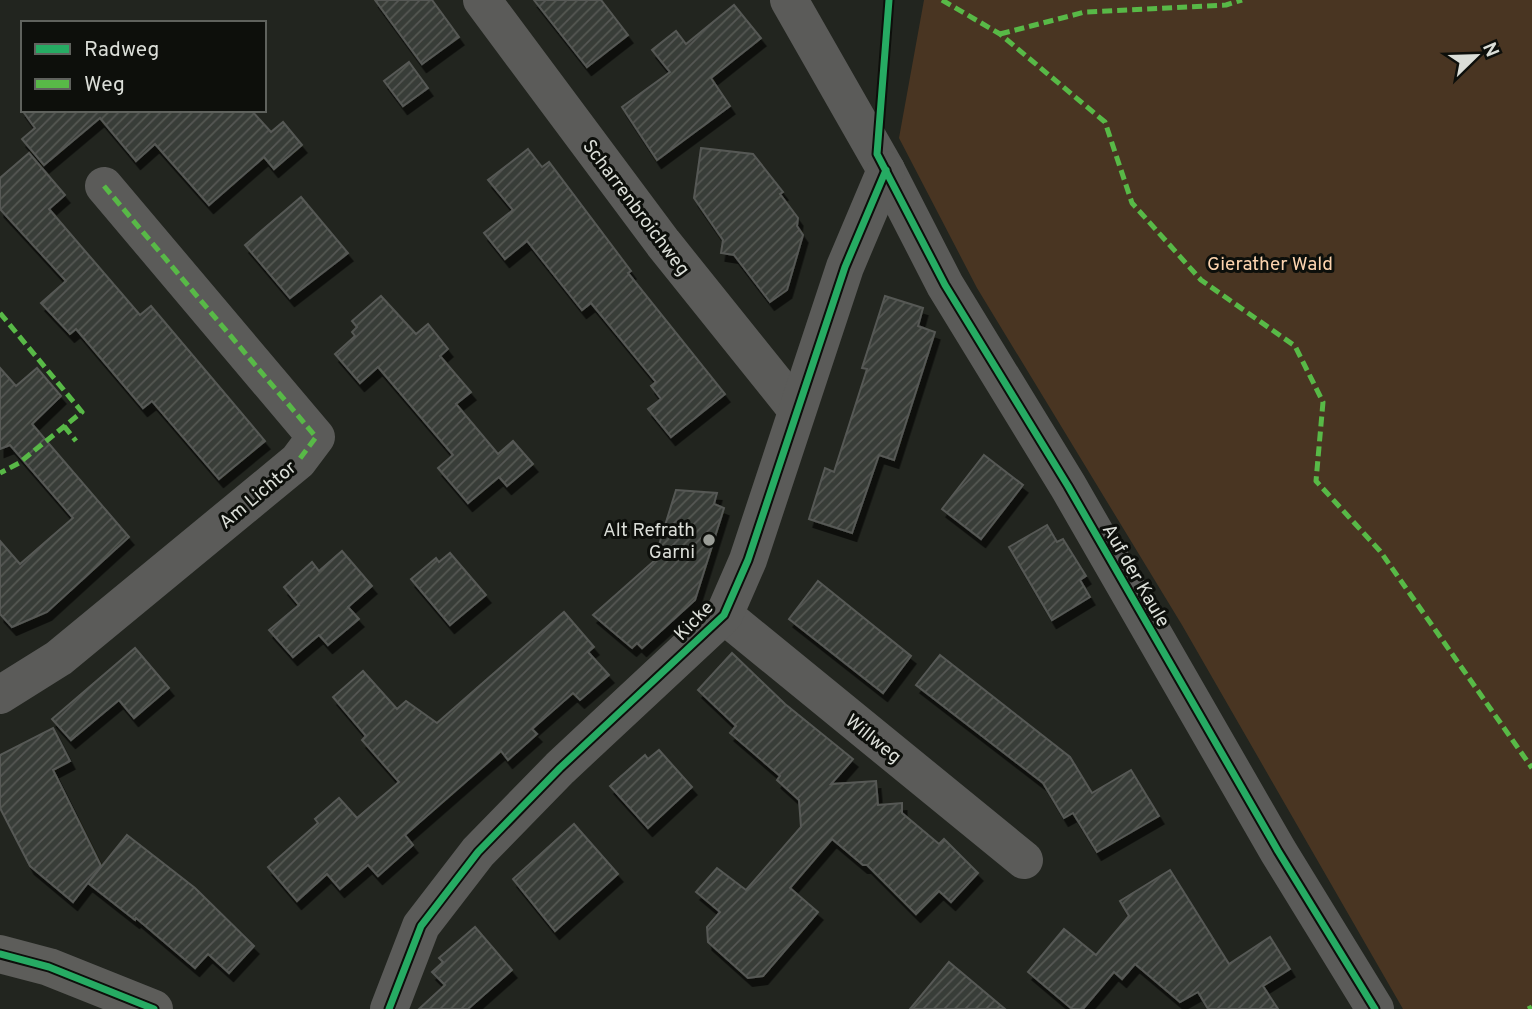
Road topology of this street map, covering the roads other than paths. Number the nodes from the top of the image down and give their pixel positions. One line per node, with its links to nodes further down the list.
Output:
1 (482, 0): 5 (street, Scharrenbroichweg)
2 (789, 0): 3 (street, Auf der Kaule)
3 (886, 170): 5 (street, Kicke); 12 (street, Auf der Kaule)
4 (104, 187): 7 (street, Am Lichtor)
5 (797, 410): 6 (street, Kicke)
6 (724, 615): 8 (street, Willweg); 11 (street, Kicke)
7 (0, 695)
8 (1024, 860)
9 (0, 954): 10 (main road)
10 (154, 1009)
11 (389, 1009)
12 (1375, 1009)

